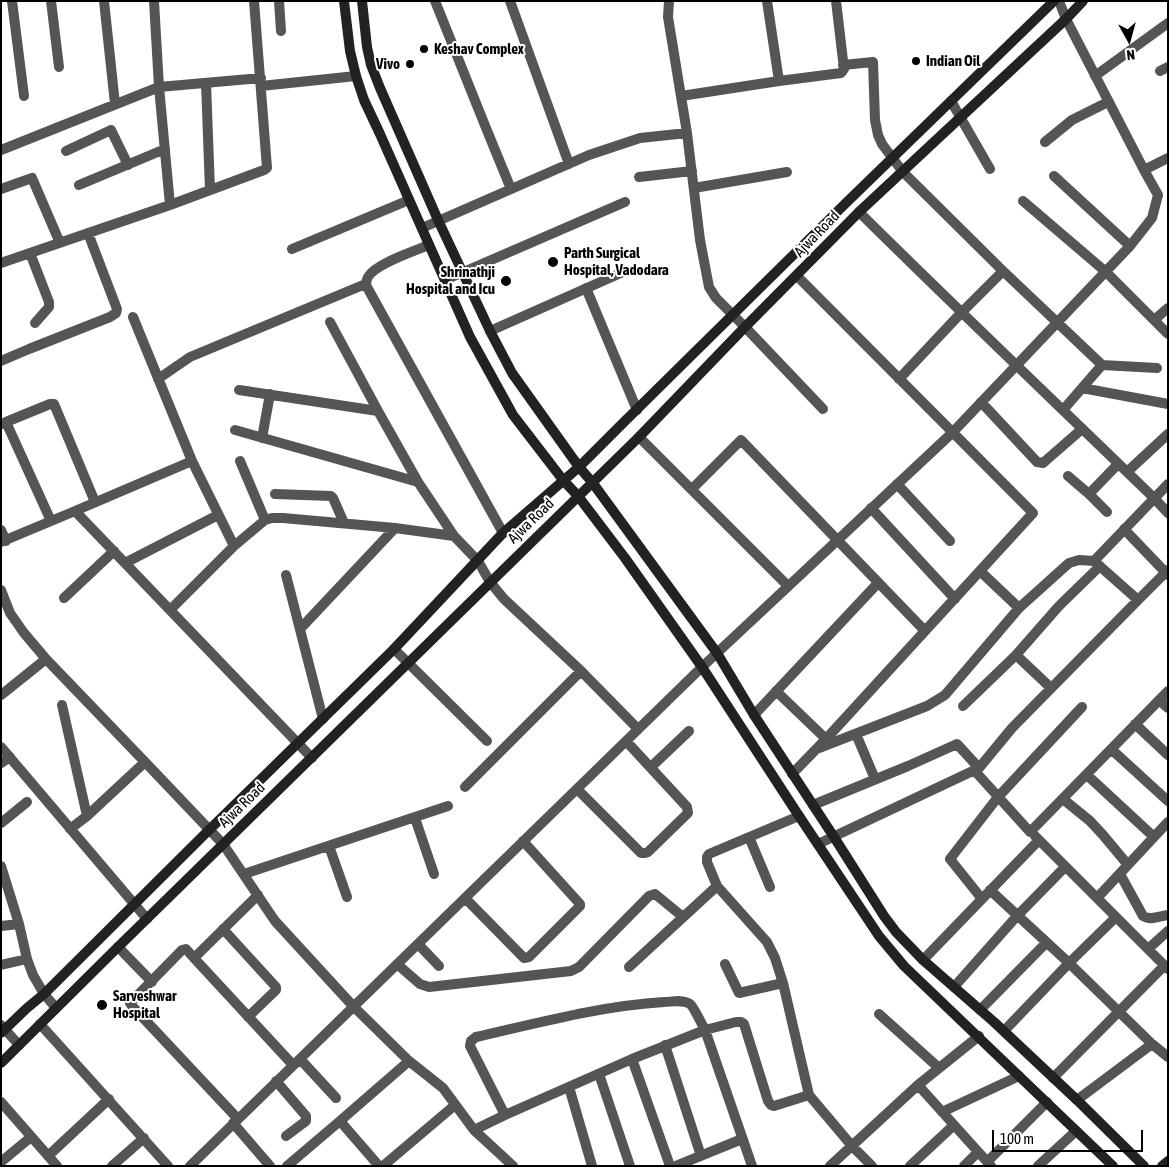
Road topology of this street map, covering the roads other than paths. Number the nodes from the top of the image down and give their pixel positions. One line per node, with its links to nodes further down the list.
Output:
1 (12, 1): 28 (street)
2 (51, 1): 21 (street)
3 (104, 1): 32 (street)
4 (154, 1): 27 (street)
5 (254, 1): 25 (street)
6 (279, 1): 19 (street)
7 (344, 1): 22 (main road)
8 (362, 1): 34 (main road)
9 (435, 1): 55 (street)
10 (510, 1): 43 (street)
11 (669, 1): 29 (street)
12 (766, 1): 24 (street)
13 (836, 1): 20 (street)
14 (1054, 1): 30 (main road, Ajwa Road)
15 (1059, 1): 17 (street)
16 (1083, 1): 17 (main road, Ajwa Road)
17 (1066, 19): 23 (street); 33 (main road, Ajwa Road)
18 (1168, 23): 23 (street)
19 (281, 31)
20 (843, 65): 24 (street); 42 (street)
21 (59, 67)
22 (356, 76): 25 (street); 36 (main road)
23 (1095, 76): 31 (street)
24 (779, 81): 29 (street)
25 (261, 82): 26 (street); 56 (street)
26 (206, 83): 27 (street); 56 (street)
27 (159, 87): 32 (street); 38 (street)
28 (24, 96)
29 (681, 96): 35 (street)
30 (951, 101): 33 (street); 42 (main road, Ajwa Road)
31 (1108, 102): 37 (street); 46 (street)
32 (115, 104): 39 (street)
33 (961, 118): 45 (street); 49 (main road, Ajwa Road)
34 (396, 126): 36 (main road); 64 (main road)
35 (687, 133): 43 (street); 47 (street)
36 (380, 134): 58 (main road)
37 (1045, 142)
38 (165, 149): 44 (street); 62 (street)
39 (1, 150)
40 (66, 151): 44 (street)
41 (1168, 158): 46 (street)
42 (892, 159): 49 (street); 83 (main road, Ajwa Road)
43 (569, 164): 55 (street)
44 (128, 165): 52 (street)
45 (990, 169)
46 (1144, 170): 57 (street)
47 (692, 171): 51 (street); 53 (street)
48 (787, 172): 53 (street)
49 (903, 172): 63 (main road, Ajwa Road); 74 (street)
50 (1054, 176): 69 (street)
51 (639, 177)
52 (79, 185)
53 (694, 188): 83 (street)
54 (1, 189): 67 (street)
55 (511, 189): 64 (street)
56 (210, 190): 62 (street)
57 (1158, 195): 61 (street); 69 (street)
58 (410, 200): 65 (main road); 70 (street)
59 (1023, 201): 76 (street)
60 (625, 202): 73 (street)
61 (1168, 203)
62 (170, 205): 66 (street)
63 (859, 212): 77 (main road, Ajwa Road); 82 (street)
64 (438, 220): 65 (street); 73 (main road)
65 (422, 228): 68 (main road)
66 (88, 233): 67 (street); 92 (street)
67 (60, 243): 71 (street)
68 (429, 245): 78 (main road); 79 (street)
69 (1130, 246): 76 (street)
70 (292, 249)
71 (30, 253): 72 (street); 88 (street)
72 (1, 263)
73 (463, 271): 78 (street); 90 (main road)
74 (1003, 271): 82 (street); 87 (street)
75 (623, 272): 80 (street)
76 (1106, 272): 85 (street); 87 (street)
77 (797, 276): 89 (main road, Ajwa Road); 97 (street)
78 (445, 280): 120 (main road)
79 (366, 285): 96 (street); 142 (street)
80 (586, 288): 90 (street); 104 (street)
81 (1168, 308): 85 (street)
82 (961, 313): 93 (street); 97 (street)
83 (733, 315): 89 (street); 104 (main road, Ajwa Road)
84 (133, 318): 96 (street)
85 (1154, 320): 91 (street)
86 (330, 322): 106 (street)
87 (1058, 322): 93 (street); 94 (street)
88 (35, 323)
89 (745, 327): 103 (street); 112 (main road, Ajwa Road)
90 (490, 331): 117 (main road)
91 (1168, 334)
92 (1, 361)
93 (1016, 365): 101 (street); 105 (street)
94 (1102, 365): 95 (street); 98 (street)
95 (1157, 368)
96 (158, 379): 115 (street)
97 (899, 379): 110 (street)
98 (1082, 388): 102 (street); 105 (street)
99 (239, 390): 100 (street)
100 (270, 394): 106 (street); 113 (street)
101 (981, 402): 108 (street); 110 (street)
102 (1168, 404)
103 (823, 409)
104 (637, 410): 117 (main road, Ajwa Road)
105 (1063, 410): 108 (street)
106 (378, 411): 121 (street)
107 (4, 423): 130 (street); 137 (street)
108 (1082, 429): 116 (street)
109 (235, 430): 113 (street)
110 (952, 433): 123 (street); 152 (street)
111 (1168, 434): 118 (street)
112 (639, 437): 122 (main road, Ajwa Road); 125 (street)
113 (262, 438): 121 (street)
114 (240, 461): 136 (street)
115 (192, 462): 130 (street); 135 (street)
116 (1118, 464): 118 (street); 127 (street)
117 (578, 466): 120 (main road, Ajwa Road); 122 (main road)
118 (1127, 472): 129 (street)
119 (1068, 476): 127 (street)
120 (563, 480): 128 (main road); 142 (main road, Ajwa Road)
121 (418, 482): 143 (street)
122 (592, 482): 128 (main road, Ajwa Road); 167 (main road)
123 (897, 484): 131 (street); 145 (street)
124 (1168, 484): 129 (street)
125 (692, 489): 144 (street); 157 (street)
126 (275, 494): 138 (street)
127 (1089, 494): 133 (street)
128 (578, 496): 155 (main road, Ajwa Road); 171 (main road)
129 (1154, 498): 134 (street); 140 (street)
130 (95, 502): 132 (street)
131 (871, 508): 144 (street); 160 (street)
132 (75, 511): 137 (street); 148 (street)
133 (1107, 512)
134 (1168, 513)
135 (218, 515): 147 (street); 150 (street)
136 (265, 520): 138 (street); 147 (street)
137 (51, 521): 146 (street)
138 (344, 524): 139 (street)
139 (395, 528): 143 (street); 164 (street)
140 (1124, 529): 151 (street); 153 (street)
141 (1, 530): 146 (street)
142 (503, 534): 149 (main road, Ajwa Road)
143 (454, 536): 149 (street)
144 (837, 540): 156 (street); 157 (street)
145 (950, 541)
146 (4, 542)
147 (234, 546): 163 (street)
148 (114, 551): 150 (street); 159 (street)
149 (478, 561): 155 (street); 166 (main road, Ajwa Road)
150 (125, 563): 163 (street)
151 (1097, 563): 161 (street); 162 (street); 168 (street)
152 (980, 572): 160 (street); 162 (street)
153 (1167, 573): 161 (street)
154 (286, 575): 164 (street)
155 (490, 582): 170 (main road, Ajwa Road); 172 (street)
156 (878, 583): 165 (street); 175 (street)
157 (788, 586): 167 (street)
158 (1, 590): 169 (street)
159 (64, 598)
160 (955, 599): 165 (street)
161 (1138, 600): 173 (street)
162 (1019, 608): 187 (street)
163 (170, 610): 191 (street)
164 (300, 629): 183 (street)
165 (924, 631): 188 (street)
166 (394, 649): 170 (street); 183 (main road, Ajwa Road)
167 (717, 653): 171 (street); 182 (main road)
168 (1016, 655): 173 (street); 179 (street)
169 (46, 659): 176 (street); 198 (street)
170 (409, 663): 189 (street); 196 (main road, Ajwa Road)
171 (702, 667): 185 (street); 213 (main road)
172 (581, 671): 185 (street); 204 (street)
173 (1051, 688): 200 (street)
174 (1168, 691): 177 (street)
175 (776, 692): 182 (street); 188 (street)
176 (1, 695)
177 (1159, 700): 181 (street); 184 (street)
178 (62, 706): 212 (street)
179 (963, 706)
180 (1082, 707): 206 (street)
181 (1168, 708)
182 (754, 714): 201 (main road)
183 (323, 719): 191 (main road, Ajwa Road)
184 (1135, 724): 193 (street); 195 (street)
185 (638, 729): 190 (street)
186 (689, 731): 199 (street)
187 (856, 734): 194 (street); 203 (street)
188 (826, 739): 194 (street)
189 (487, 741)
190 (626, 741): 199 (street); 205 (street)
191 (298, 743): 196 (street); 218 (main road, Ajwa Road)
192 (1, 747): 197 (street)
193 (1112, 749): 202 (street); 208 (street)
194 (816, 750): 201 (street)
195 (1168, 755)
196 (312, 758): 225 (main road, Ajwa Road)
197 (5, 760): 217 (street)
198 (145, 762): 212 (street); 218 (street)
199 (651, 767): 205 (street)
200 (976, 769): 203 (street); 206 (street); 221 (street)
201 (792, 774): 210 (main road)
202 (1086, 774): 207 (street); 222 (street)
203 (875, 779): 210 (street)
204 (464, 787)
205 (577, 789): 224 (street)
206 (998, 797): 219 (street); 241 (street)
207 (1063, 799): 219 (street); 228 (street)
208 (1168, 801)
209 (28, 802): 216 (street)
210 (813, 805): 221 (main road)
211 (448, 806): 214 (street)
212 (87, 816): 217 (street)
213 (799, 816): 220 (street); 226 (main road)
214 (415, 818): 227 (street); 232 (street)
215 (1168, 822): 222 (street)
216 (1, 823)
217 (70, 829): 242 (street)
218 (209, 830): 225 (street); 242 (main road, Ajwa Road)
219 (1030, 832): 223 (street)
220 (749, 837): 234 (street); 235 (street)
221 (834, 837): 226 (street); 258 (main road)
222 (1154, 837): 228 (street)
223 (1039, 840): 230 (street); 236 (street)
224 (523, 841): 239 (street); 239 (street)
225 (223, 844): 231 (street); 247 (main road, Ajwa Road)
226 (818, 844): 280 (main road)
227 (329, 846): 231 (street); 238 (street)
228 (1128, 865): 233 (street)
229 (1, 866): 248 (street)
230 (1065, 867): 240 (street); 244 (street)
231 (244, 874): 237 (street)
232 (434, 874)
233 (1120, 874): 240 (street); 243 (street)
234 (717, 886): 245 (street); 267 (street)
235 (770, 887)
236 (990, 890): 241 (street); 244 (street)
237 (258, 896): 250 (street); 270 (street)
238 (347, 897)
239 (465, 898): 253 (street)
240 (1097, 898): 246 (street)
241 (982, 899): 258 (street)
242 (134, 904): 247 (street); 269 (main road, Ajwa Road)
243 (1168, 915)
244 (1017, 916): 252 (street); 268 (street)
245 (683, 917): 260 (street); 264 (street)
246 (1116, 917): 255 (street); 259 (street)
247 (147, 919): 254 (main road, Ajwa Road)
248 (19, 924): 249 (street); 257 (street)
249 (1, 926)
250 (223, 929): 256 (street); 275 (street)
251 (1168, 931): 255 (street)
252 (1046, 943): 259 (street); 272 (street)
253 (418, 944): 260 (street); 263 (street)
254 (118, 947): 266 (street); 271 (main road, Ajwa Road)
255 (1148, 949): 265 (street)
256 (194, 958): 266 (street); 275 (street)
257 (26, 959): 262 (street); 269 (street)
258 (924, 960): 268 (main road)
259 (1069, 963): 273 (street); 279 (street)
260 (397, 964): 270 (street)
261 (725, 964): 267 (street)
262 (1, 965)
263 (439, 966)
264 (629, 967)
265 (1166, 967): 273 (street)
266 (152, 982): 305 (street)
267 (783, 983): 296 (street)
268 (954, 987): 272 (main road)
269 (44, 994): 271 (street); 277 (main road, Ajwa Road)
270 (353, 1006): 286 (street); 287 (street)
271 (56, 1008): 276 (main road, Ajwa Road)
272 (980, 1010): 279 (main road)
273 (1119, 1012): 281 (street); 292 (street)
274 (879, 1014): 289 (street)
275 (248, 1017): 287 (street)
276 (40, 1024): 283 (main road, Ajwa Road); 298 (street)
277 (2, 1029): 283 (street)
278 (705, 1030): 282 (street); 296 (street); 304 (street); 313 (street)
279 (1004, 1031): 292 (main road)
280 (979, 1036): 289 (street); 291 (main road)
281 (1152, 1044): 284 (street); 299 (street)
282 (666, 1045): 285 (street); 317 (street)
283 (19, 1046): 288 (main road, Ajwa Road)
284 (1168, 1057)
285 (632, 1059): 290 (street); 332 (street)
286 (409, 1061): 302 (street); 306 (street)
287 (296, 1062): 293 (street); 297 (street)
288 (1, 1063)
289 (939, 1068): 294 (street)
290 (599, 1074): 295 (street); 331 (street)
291 (1019, 1076): 301 (main road); 303 (street)
292 (1053, 1078): 299 (main road)
293 (276, 1082): 305 (street); 310 (street)
294 (918, 1085): 303 (street); 314 (street)
295 (569, 1087): 304 (street); 330 (street)
296 (809, 1095): 314 (street)
297 (336, 1098)
298 (109, 1099): 312 (street); 316 (street)
299 (1076, 1100): 341 (main road)
300 (1, 1102): 311 (street)
301 (1047, 1102): 309 (main road); 320 (street)
302 (455, 1105): 308 (street); 329 (street)
303 (942, 1112): 307 (street)
304 (505, 1115): 308 (street)
305 (235, 1121): 325 (street); 326 (street)
306 (340, 1122): 327 (street); 328 (street)
307 (954, 1125): 315 (street); 337 (street)
308 (474, 1130): 321 (street)
309 (1076, 1131): 339 (street); 340 (main road)
310 (286, 1136)
311 (31, 1137): 316 (street); 319 (street)
312 (144, 1138): 323 (street); 324 (street)
313 (742, 1139): 317 (street); 334 (street)
314 (852, 1146): 335 (street); 336 (street)
315 (978, 1152): 320 (street); 338 (street)
316 (48, 1156): 322 (street)
317 (702, 1156): 333 (street)
318 (1168, 1161): 342 (main road)
319 (1, 1162)
320 (989, 1164)
321 (511, 1165)
322 (57, 1166)
323 (112, 1166)
324 (168, 1166)
325 (190, 1166)
326 (270, 1166)
327 (287, 1166)
328 (378, 1166)
329 (383, 1166)
330 (592, 1166)
331 (630, 1166)
332 (670, 1166)
333 (676, 1166)
334 (752, 1166)
335 (830, 1166)
336 (872, 1166)
337 (910, 1166)
338 (964, 1166)
339 (1038, 1166)
340 (1113, 1166)
341 (1144, 1166)
342 (1162, 1166)

